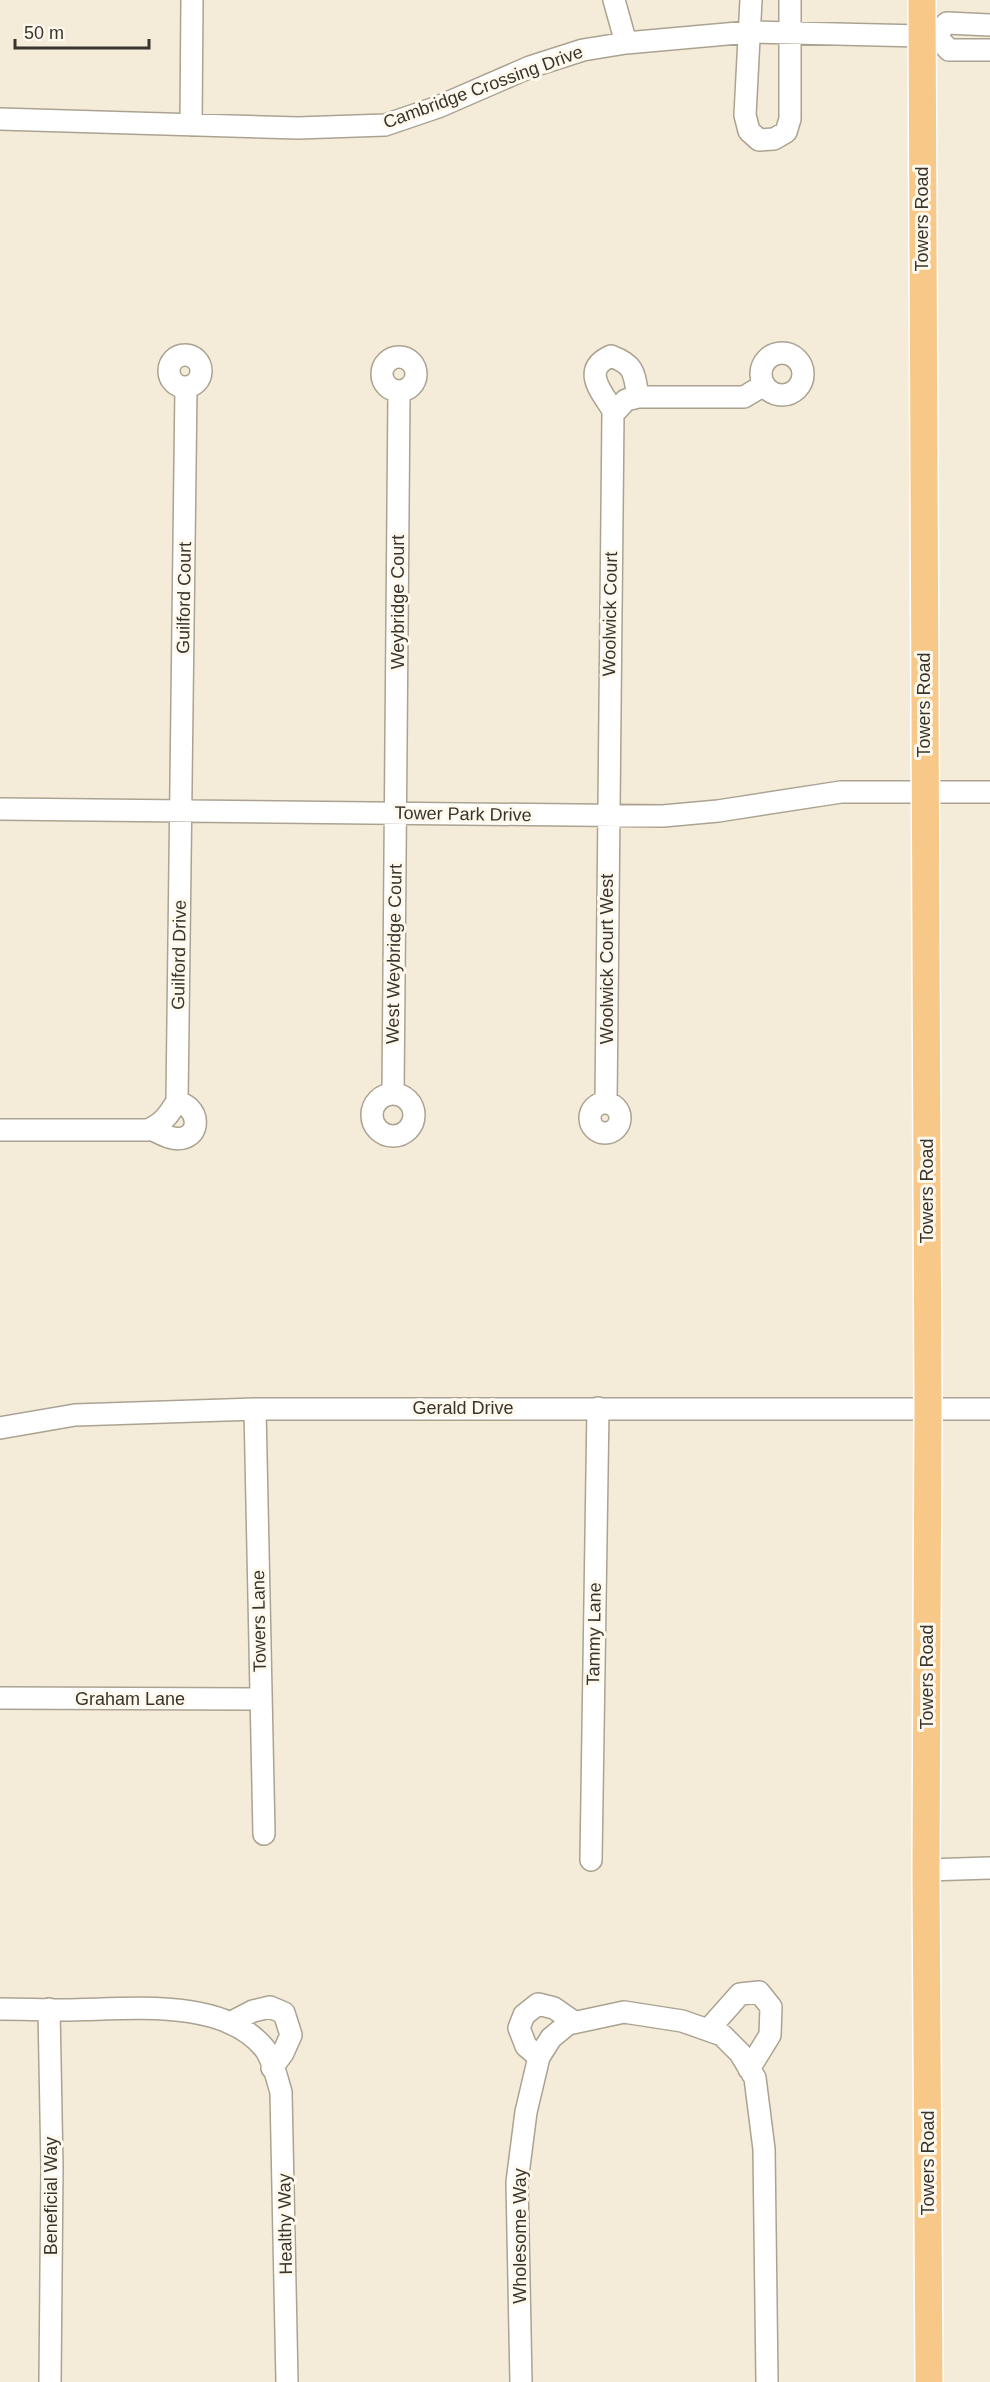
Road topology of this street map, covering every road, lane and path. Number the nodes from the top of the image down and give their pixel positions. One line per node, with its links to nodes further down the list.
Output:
1 (192, 0): 13 (street)
2 (615, 0): 10 (street)
3 (751, 0): 7 (street)
4 (790, 0): 8 (street)
5 (922, 0): 9 (main road, Towers Road)
6 (990, 25): 9 (street)
7 (749, 32): 8 (street, Cambridge Crossing Drive); 8 (street); 10 (street, Cambridge Crossing Drive)
8 (791, 34): 9 (street, Cambridge Crossing Drive)
9 (928, 35): 11 (street); 19 (main road, Towers Road)
10 (626, 43): 13 (street, Cambridge Crossing Drive)
11 (990, 50)
12 (0, 118): 13 (street, Cambridge Crossing Drive)
13 (191, 125)
14 (764, 385): 17 (street)
15 (186, 387): 22 (street, Guilford Court)
16 (399, 392): 23 (street, Weybridge Court)
17 (638, 397): 18 (street); 18 (street)
18 (614, 412): 24 (street, Woolwick Court)
19 (925, 792): 20 (street, Tower Park Drive); 24 (street, Tower Park Drive); 32 (main road, Towers Road)
20 (990, 792)
21 (0, 809): 22 (street, Tower Park Drive)
22 (182, 809): 23 (street, Tower Park Drive); 26 (street, Guilford Drive)
23 (396, 813): 24 (street, Tower Park Drive); 25 (street, West Weybridge Court)
24 (608, 815): 27 (street, Woolwick Court West)
25 (393, 1094)
26 (177, 1101): 28 (street); 28 (street)
27 (606, 1103)
28 (151, 1129): 29 (street)
29 (0, 1130)
30 (598, 1408): 31 (street, Gerald Drive); 32 (street, Gerald Drive); 38 (street, Tammy Lane)
31 (255, 1409): 34 (street, Gerald Drive); 36 (street, Towers Lane)
32 (928, 1409): 33 (street, Gerald Drive); 40 (main road, Towers Road)
33 (990, 1409)
34 (0, 1428)
35 (0, 1698): 36 (street, Graham Lane)
36 (261, 1699): 37 (street, Towers Lane)
37 (264, 1834)
38 (591, 1860)
39 (990, 1868): 40 (street)
40 (926, 1870): 53 (main road, Towers Road)
41 (0, 2009): 42 (street, Healthy Way)
42 (49, 2009): 44 (street, Healthy Way); 49 (street, Beneficial Way)
43 (574, 2022): 45 (street, Wholesome Way); 46 (street, Wholesome Way); 46 (street)
44 (230, 2024): 47 (street, Healthy Way); 47 (street)
45 (708, 2030): 48 (street, Wholesome Way); 48 (street)
46 (539, 2057): 51 (street, Wholesome Way)
47 (272, 2068): 50 (street, Healthy Way)
48 (749, 2069): 52 (street, Wholesome Way)
49 (50, 2382)
50 (287, 2382)
51 (521, 2382)
52 (767, 2382)
53 (930, 2382)

